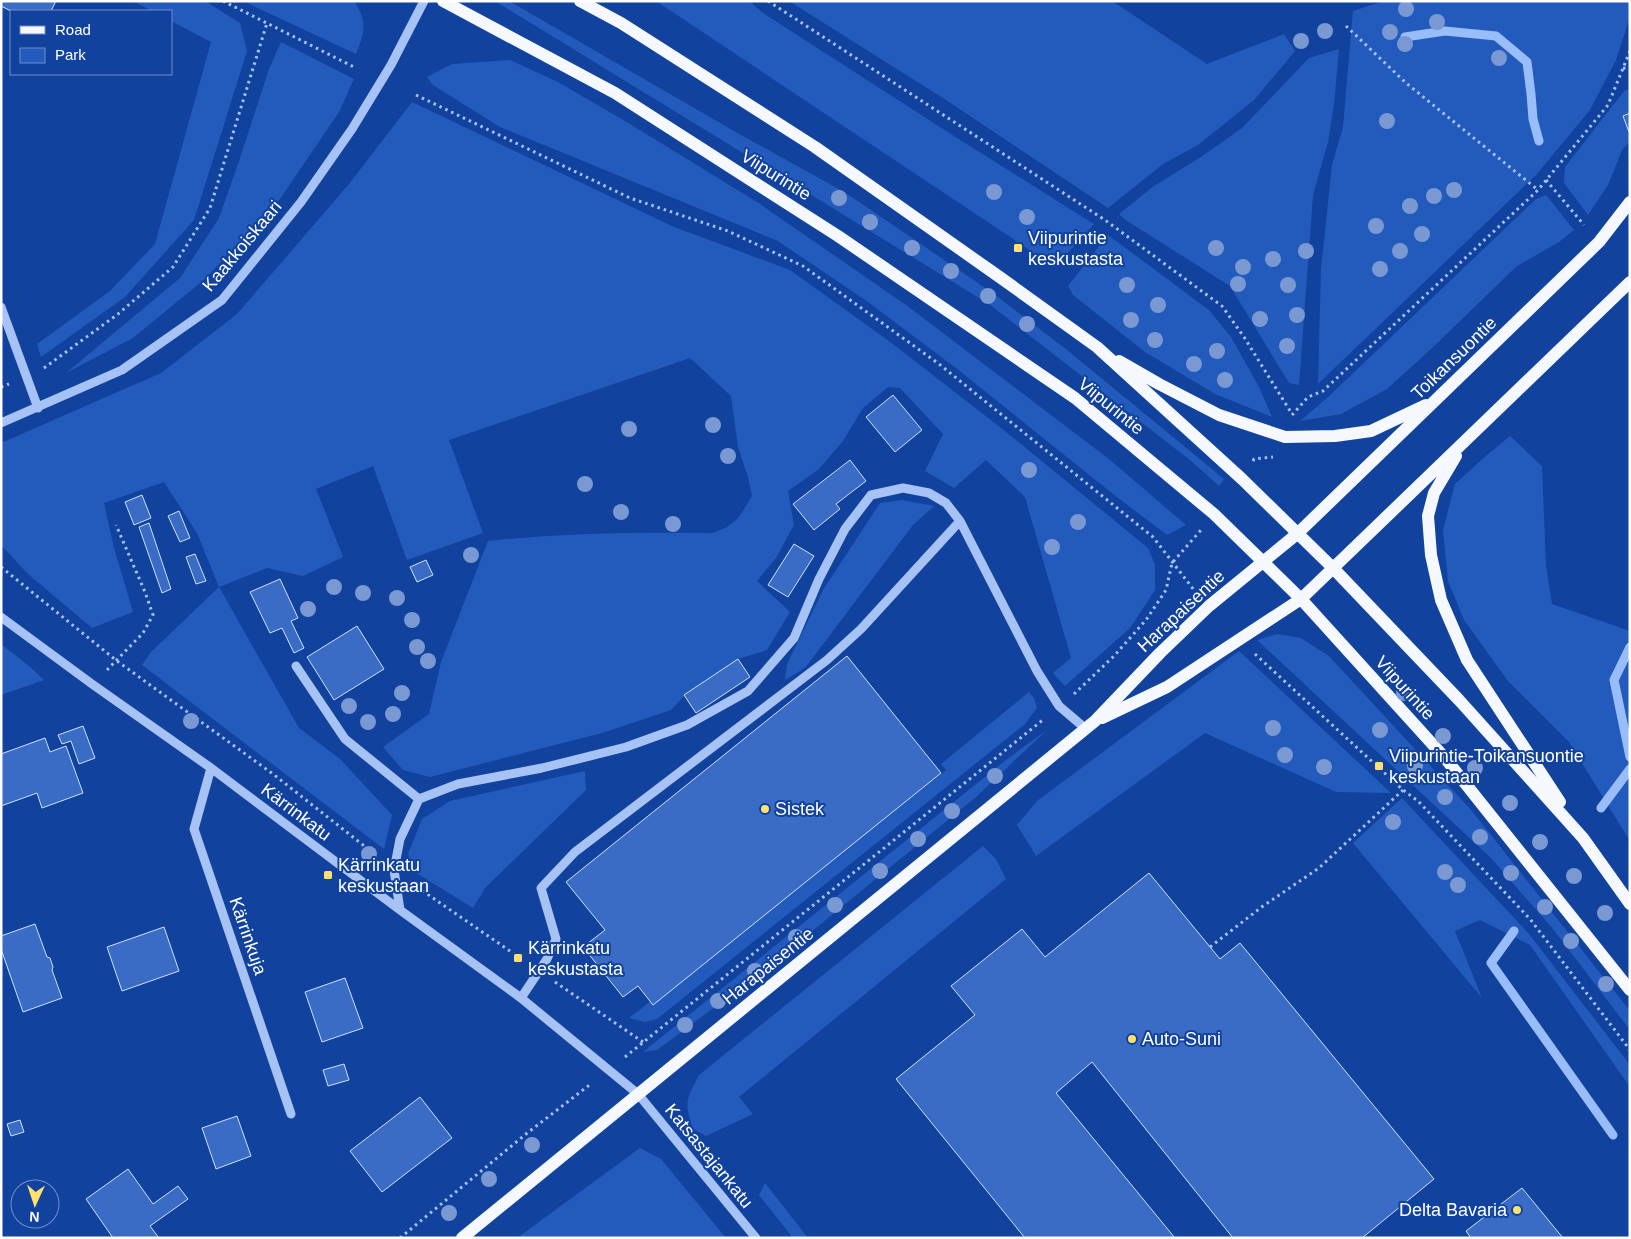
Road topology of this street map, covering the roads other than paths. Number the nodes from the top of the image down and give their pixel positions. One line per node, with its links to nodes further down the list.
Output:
1 (424, 1): 9 (street, Kaakkoiskaari)
2 (443, 1): 14 (main road, Viipurintie)
3 (580, 1): 7 (main road, Viipurintie)
4 (1630, 202): 8 (main road, Toikansuontie)
5 (1630, 282): 11 (main road)
6 (1, 308): 9 (street)
7 (1097, 347): 8 (main road); 13 (main road, Viipurintie)
8 (1435, 401): 13 (main road, Toikansuontie)
9 (38, 408): 10 (street, Kaakkoiskaari)
10 (1, 422)
11 (1466, 440): 15 (main road); 22 (main road)
12 (960, 521): 19 (street); 21 (street); 26 (street)
13 (1297, 534): 14 (main road, Harapaisentie); 15 (main road, Viipurintie)
14 (1263, 562): 16 (main road, Viipurintie); 19 (main road, Harapaisentie)
15 (1332, 568): 16 (main road); 22 (main road, Viipurintie)
16 (1301, 599): 19 (main road, Harapaisentie); 25 (main road, Viipurintie)
17 (1, 617): 20 (street, Kärrinkatu)
18 (296, 666): 21 (street)
19 (1091, 725): 27 (main road, Harapaisentie)
20 (211, 768): 24 (street, Kärrinkatu); 28 (street, Kärrinkuja)
21 (419, 799): 24 (street)
22 (1583, 838): 23 (main road, Viipurintie)
23 (1630, 904)
24 (400, 910): 26 (street, Kärrinkatu)
25 (1630, 990)
26 (521, 998): 27 (street, Kärrinkatu)
27 (638, 1094): 29 (main road, Harapaisentie); 30 (street, Katsastajankatu)
28 (291, 1114)
29 (462, 1238)
30 (756, 1238)

